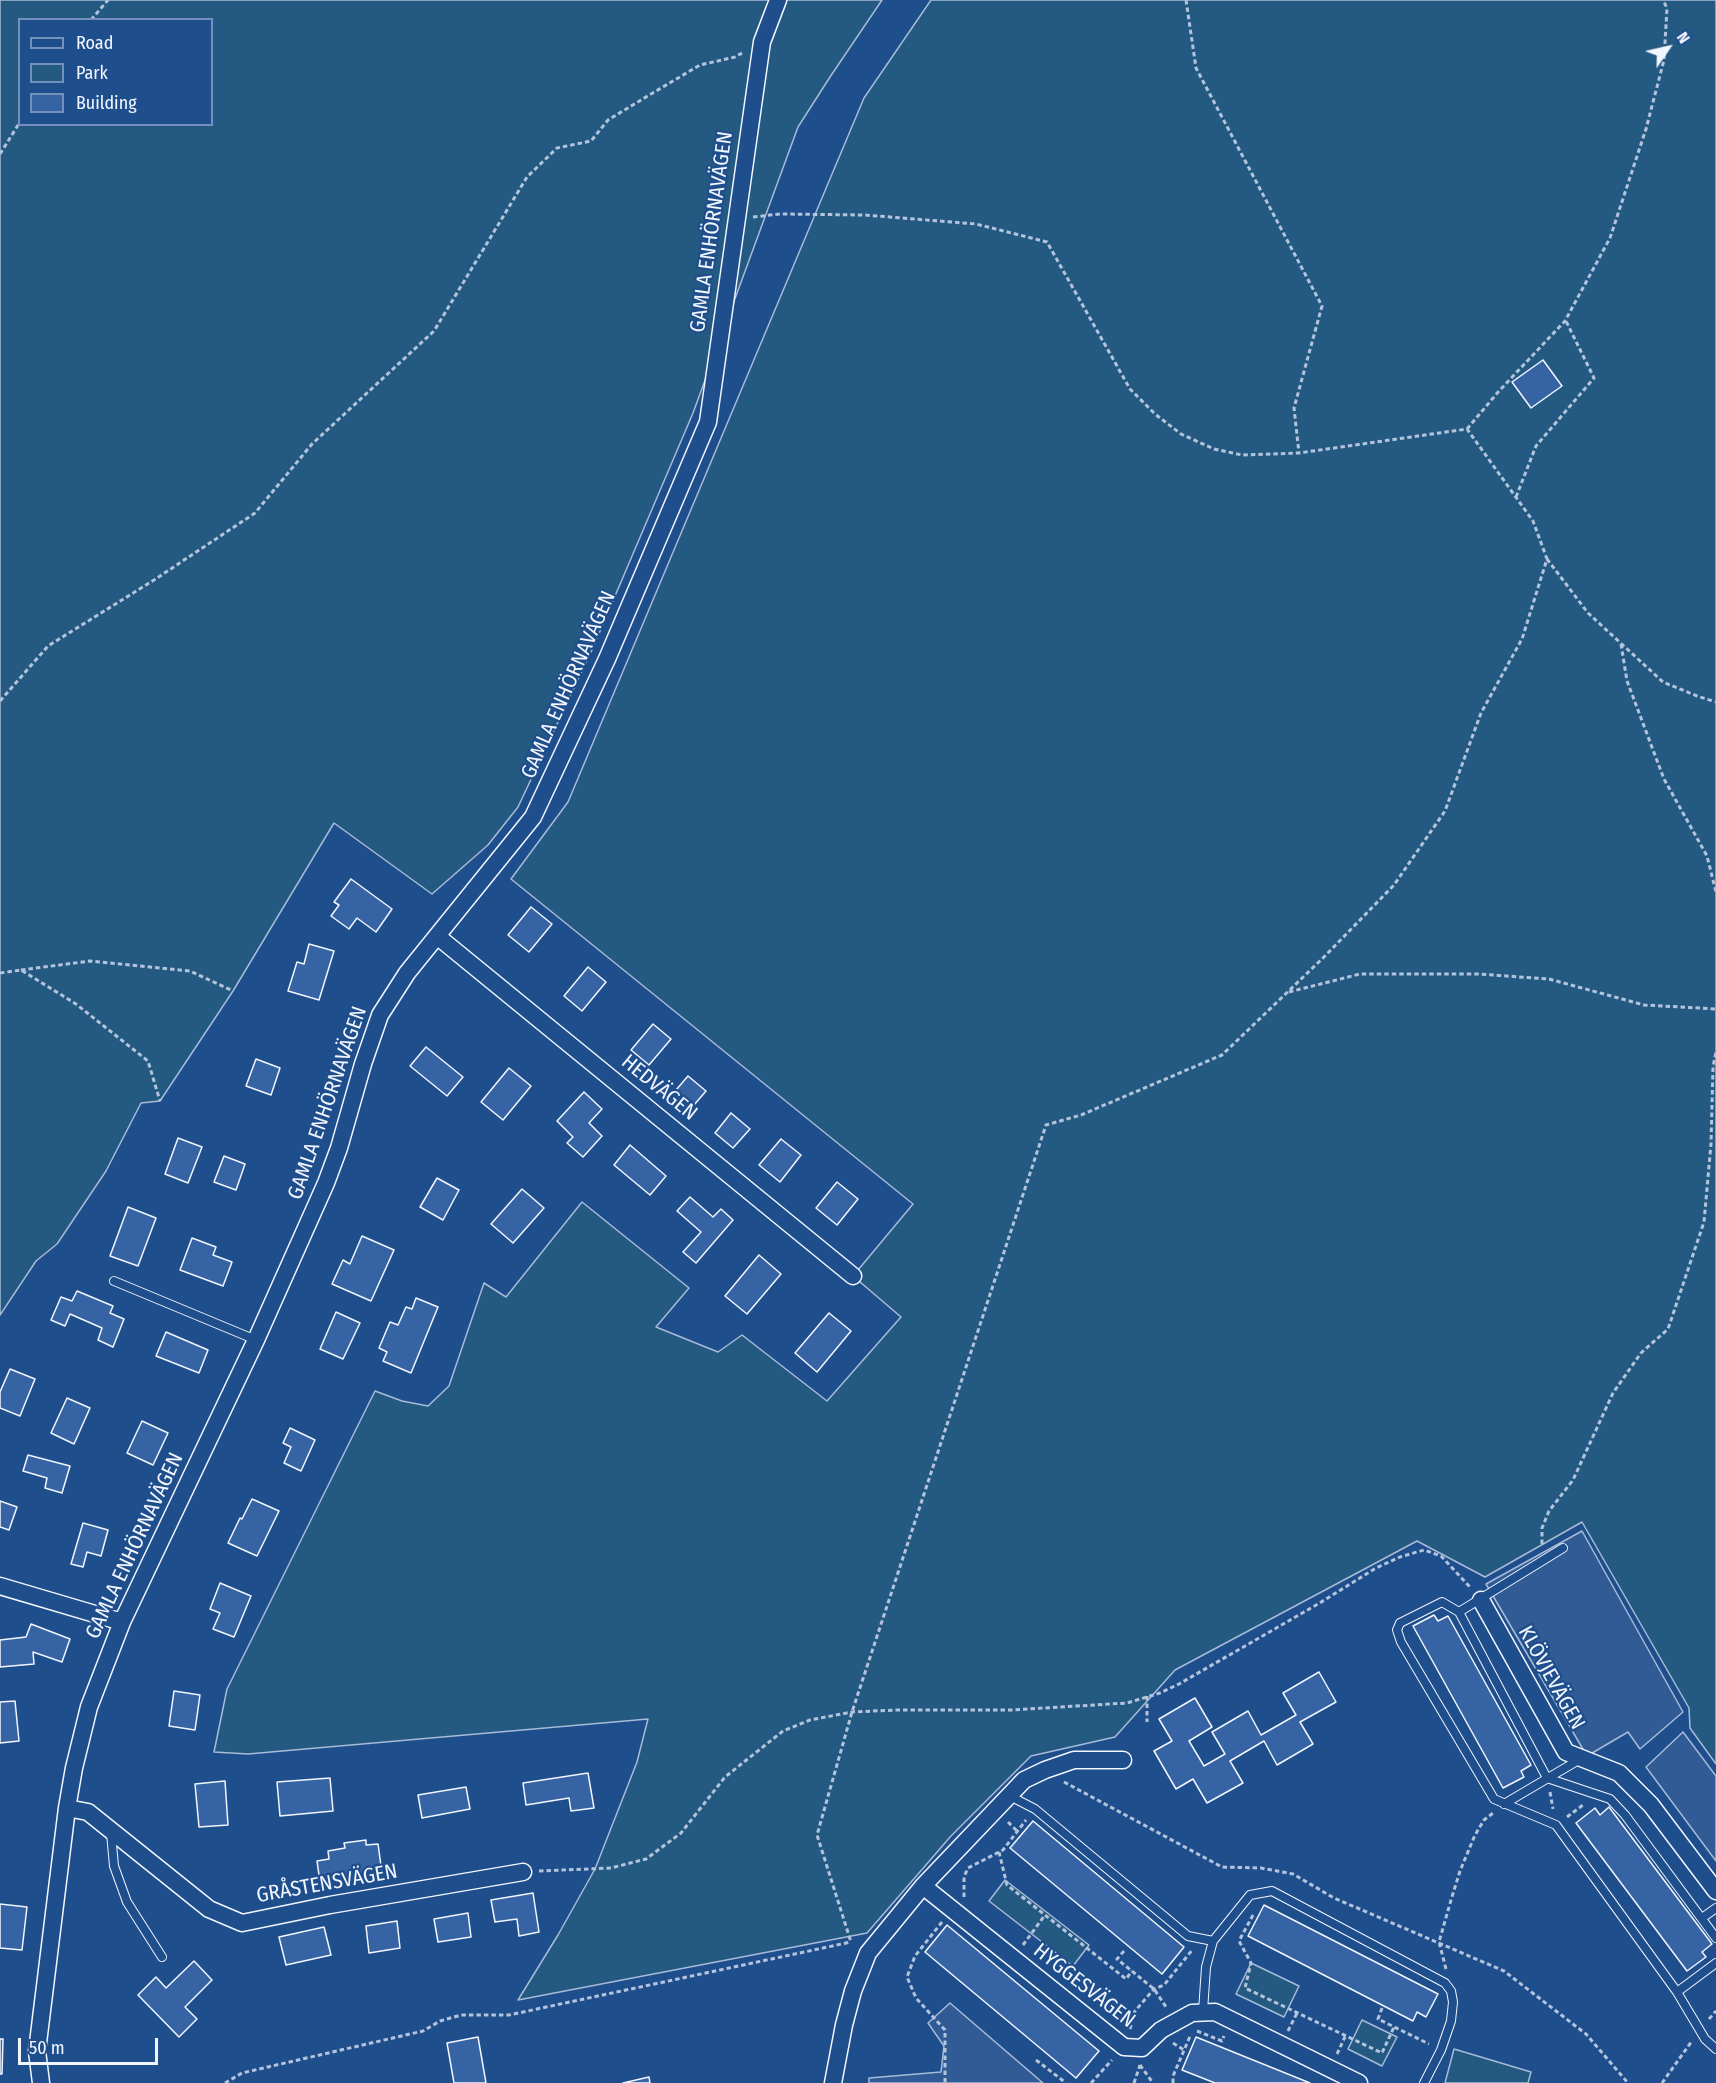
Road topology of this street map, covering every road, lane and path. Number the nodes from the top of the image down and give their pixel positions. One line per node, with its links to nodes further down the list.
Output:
1 (108, 0): 5 (path)
2 (778, 0): 6 (street, GAMLA ENHÖRNAVÄGEN)
3 (1186, 0): 12 (path)
4 (1663, 0): 10 (path)
5 (93, 18)
6 (762, 42): 9 (street, GAMLA ENHÖRNAVÄGEN); 16 (path)
7 (18, 125): 8 (path)
8 (0, 154)
9 (737, 218): 12 (path); 19 (street, GAMLA ENHÖRNAVÄGEN)
10 (1565, 321): 11 (path); 13 (path)
11 (1467, 429): 12 (path); 13 (path)
12 (1299, 453)
13 (1516, 497): 14 (path)
14 (1547, 559): 15 (path); 23 (path)
15 (1621, 644): 17 (path); 18 (path)
16 (0, 701)
17 (1716, 702)
18 (1716, 892)
19 (437, 936): 28 (street, HEDVÄGEN); 30 (street, GAMLA ENHÖRNAVÄGEN)
20 (21, 970): 21 (path); 22 (path); 27 (path)
21 (0, 973)
22 (233, 991)
23 (1287, 992): 24 (path); 38 (path)
24 (1716, 1009)
25 (1716, 1052): 26 (path)
26 (1714, 1068): 32 (path)
27 (160, 1101)
28 (852, 1276)
29 (114, 1281): 30 (lane)
30 (256, 1340): 36 (street, GAMLA ENHÖRNAVÄGEN)
31 (1563, 1548): 32 (lane)
32 (1542, 1561): 34 (lane)
33 (0, 1586): 36 (street)
34 (1478, 1596): 35 (lane); 37 (path); 40 (street, KLÖVJEVÄGEN)
35 (1460, 1612): 43 (lane); 46 (lane)
36 (122, 1622): 47 (street, GAMLA ENHÖRNAVÄGEN)
37 (1147, 1696): 38 (path); 39 (path)
38 (852, 1712): 51 (path); 62 (path)
39 (1147, 1722)
40 (1582, 1758): 43 (lane); 54 (street, KLÖVJEVÄGEN)
41 (1123, 1760): 42 (street)
42 (1045, 1770): 44 (street); 63 (path)
43 (1547, 1778): 45 (lane); 46 (lane); 48 (path)
44 (1008, 1795): 52 (street); 58 (lane)
45 (1597, 1795): 48 (path); 57 (lane)
46 (1504, 1804): 48 (lane); 63 (path)
47 (67, 1808): 49 (street, GRÅSTENSVÄGEN); 83 (street, GAMLA ENHÖRNAVÄGEN)
48 (1556, 1825): 71 (lane)
49 (111, 1830): 51 (street, GRÅSTENSVÄGEN); 65 (lane)
50 (999, 1852): 56 (path)
51 (523, 1872)
52 (922, 1886): 60 (street); 66 (street, HYGGESVÄGEN)
53 (1265, 1892): 61 (lane); 69 (lane); 75 (path)
54 (1716, 1892)
55 (1716, 1908): 57 (lane)
56 (1045, 1915): 66 (path); 68 (path)
57 (1702, 1918): 59 (lane)
58 (1199, 1938): 61 (lane); 70 (path)
59 (1716, 1938)
60 (877, 1941): 62 (path); 85 (street)
61 (1214, 1941): 74 (lane)
62 (851, 1942): 84 (path)
63 (1439, 1942): 69 (path); 93 (path)
64 (1124, 1951): 68 (path)
65 (162, 1957)
66 (1012, 1958): 78 (street, HYGGESVÄGEN)
67 (1716, 1963): 71 (lane)
68 (1132, 1971): 70 (path)
69 (1445, 1983): 80 (lane)
70 (1154, 1989): 74 (path); 78 (path)
71 (1677, 1992): 76 (lane)
72 (1382, 2008): 75 (path)
73 (1716, 2011): 76 (path)
74 (1188, 2016): 78 (street, HYGGESVÄGEN); 90 (path); 91 (street)
75 (1394, 2027): 80 (path)
76 (1701, 2029): 79 (lane); 94 (path)
77 (945, 2030): 86 (path)
78 (1124, 2047): 88 (path)
79 (1716, 2049)
80 (1441, 2050): 92 (lane)
81 (1036, 2060): 87 (path)
82 (1140, 2064): 89 (path)
83 (41, 2083)
84 (225, 2083)
85 (832, 2083)
86 (945, 2083)
87 (1066, 2083)
88 (1091, 2083)
89 (1153, 2083)
90 (1173, 2083)
91 (1359, 2083)
92 (1424, 2083)
93 (1628, 2083)
94 (1662, 2083)

